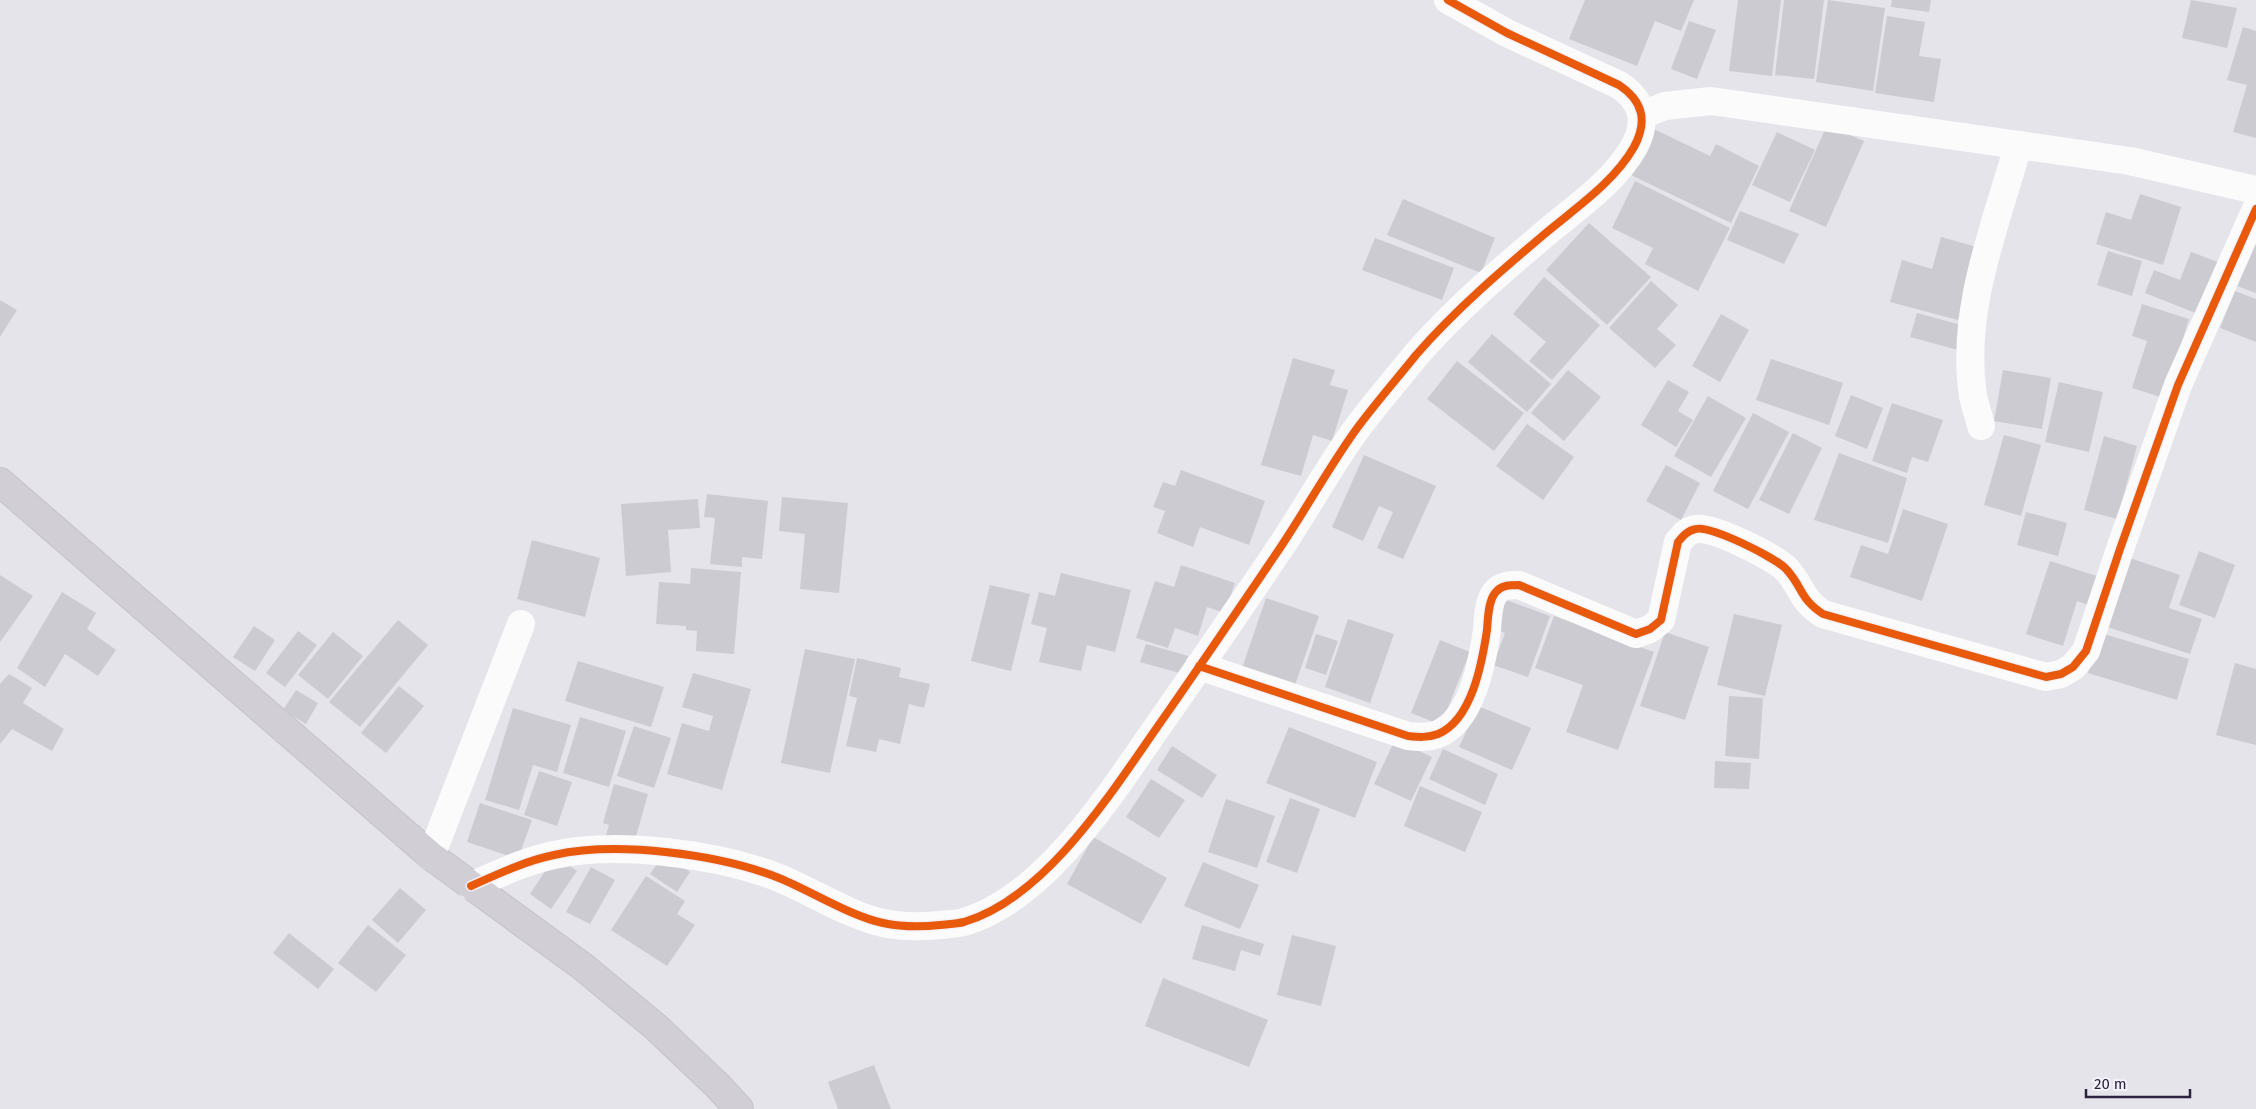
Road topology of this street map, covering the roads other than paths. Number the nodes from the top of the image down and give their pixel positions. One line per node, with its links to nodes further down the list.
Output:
1 (1448, 0): 2 (street)
2 (1642, 115): 3 (street); 9 (street)
3 (2018, 146): 4 (street); 6 (street)
4 (2256, 190)
5 (2256, 209): 9 (street)
6 (1981, 426)
7 (0, 482): 10 (main road)
8 (521, 624): 10 (street)
9 (1199, 666): 11 (street)
10 (431, 856): 11 (main road)
11 (471, 886): 12 (main road)
12 (739, 1109)

